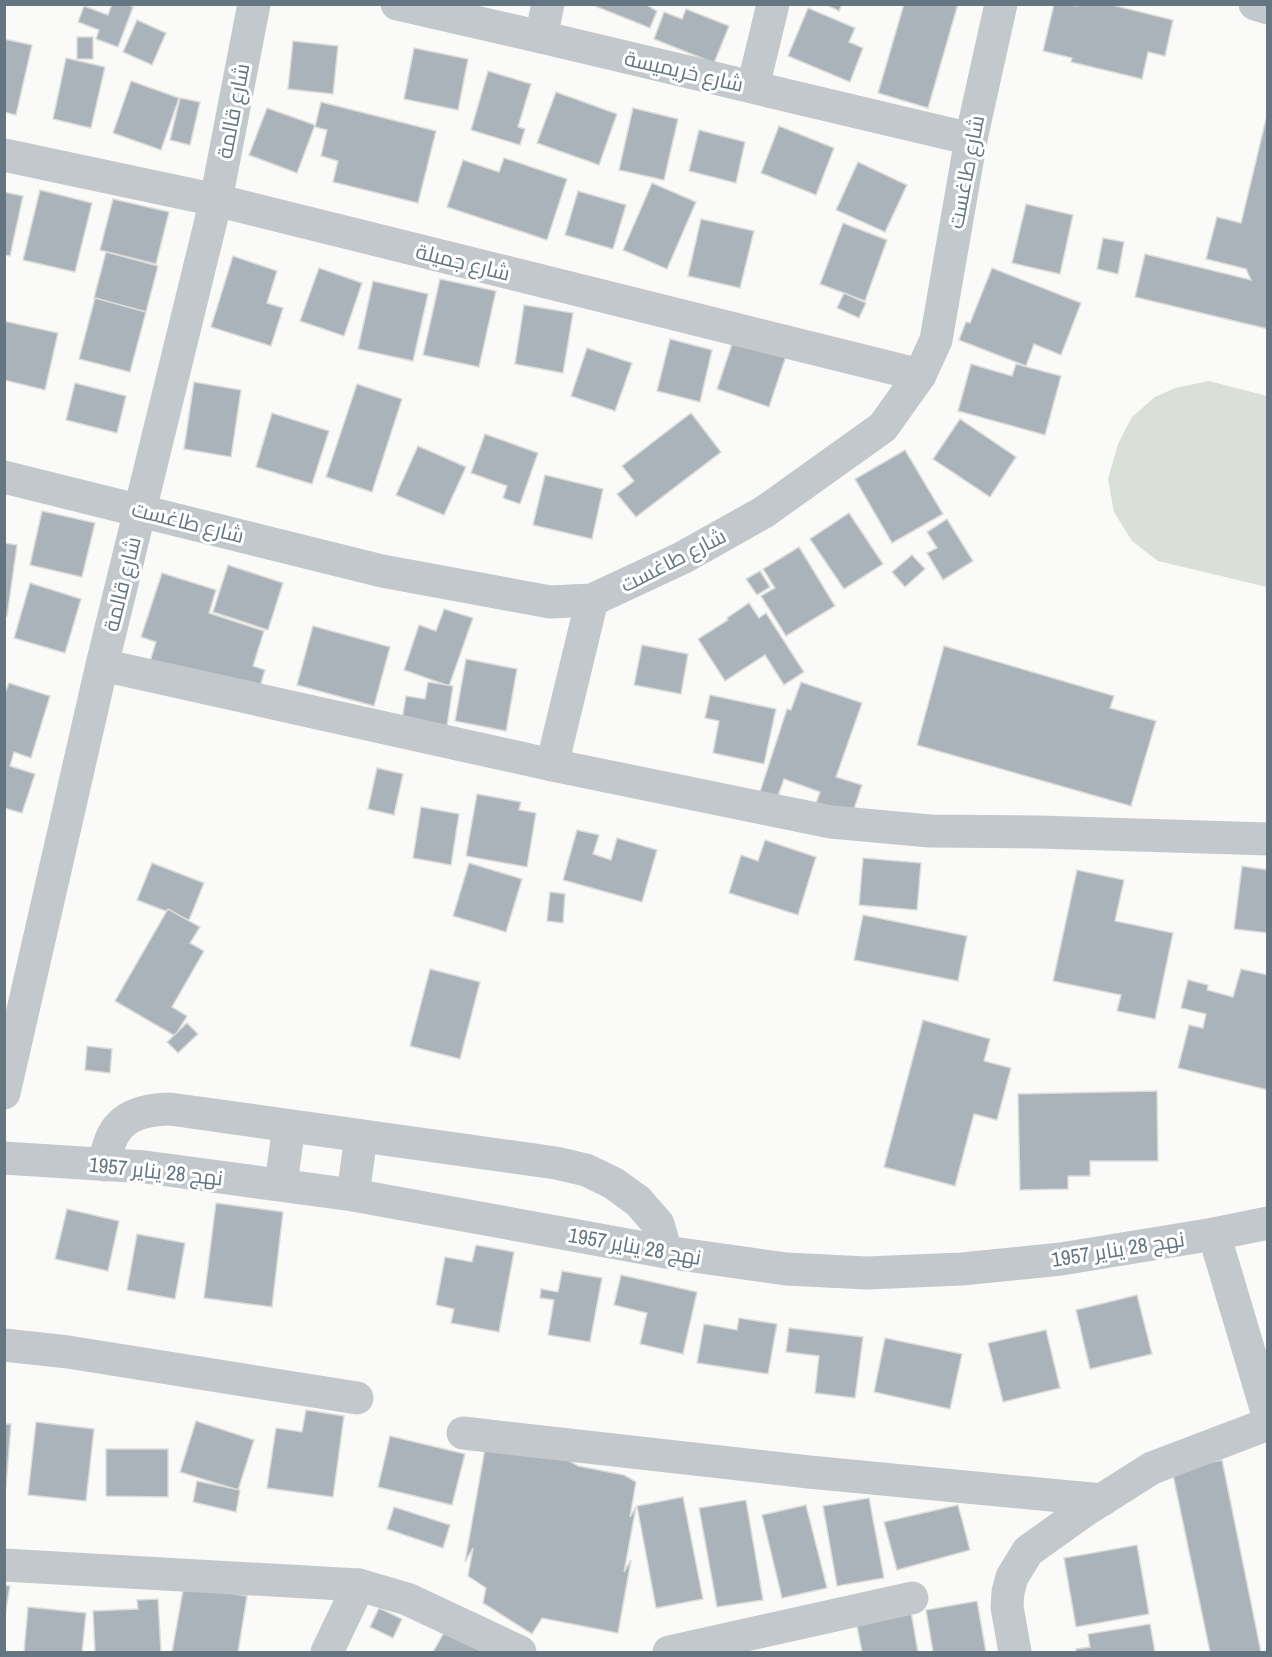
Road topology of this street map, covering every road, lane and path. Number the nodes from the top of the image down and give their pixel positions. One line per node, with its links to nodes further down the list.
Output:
1 (254, 4): 12 (street, شارع قالمة)
2 (397, 4): 8 (street, شارع خريميسة)
3 (548, 4): 8 (street)
4 (772, 4): 9 (street)
5 (1001, 4): 10 (street, شارع طاغست)
6 (1255, 4): 7 (street)
7 (1268, 8)
8 (541, 37): 9 (street, شارع خريميسة)
9 (753, 87): 10 (street, شارع خريميسة)
10 (971, 139): 13 (street, شارع طاغست)
11 (4, 155): 12 (street, شارع جميلة)
12 (216, 200): 13 (street, شارع جميلة); 15 (street, شارع قالمة)
13 (920, 375): 16 (street, شارع طاغست)
14 (4, 477): 15 (street, شارع طاغست)
15 (140, 510): 16 (street, شارع طاغست); 17 (street, شارع قالمة)
16 (592, 600): 18 (street)
17 (102, 665): 18 (street); 20 (street, شارع قالمة)
18 (552, 765): 19 (street)
19 (1268, 839)
20 (4, 1093)
21 (289, 1126): 22 (street); 24 (street); 25 (street)
22 (361, 1136): 26 (street); 29 (street)
23 (4, 1158): 24 (street, نهج 28 يناير 1957)
24 (105, 1165): 25 (street, نهج 28 يناير 1957)
25 (281, 1184): 26 (street, نهج 28 يناير 1957)
26 (353, 1195): 29 (street, نهج 28 يناير 1957)
27 (1265, 1231): 28 (street, نهج 28 يناير 1957)
28 (1215, 1234): 29 (street, نهج 28 يناير 1957); 32 (street)
29 (666, 1252)
30 (4, 1345): 31 (street)
31 (357, 1398)
32 (1268, 1415)
33 (1268, 1424): 35 (street)
34 (463, 1434): 35 (street)
35 (1102, 1500): 42 (street)
36 (4, 1565): 37 (street)
37 (359, 1585): 39 (street); 40 (street)
38 (912, 1598): 41 (street)
39 (327, 1653)
40 (520, 1653)
41 (669, 1653)
42 (1015, 1653)

